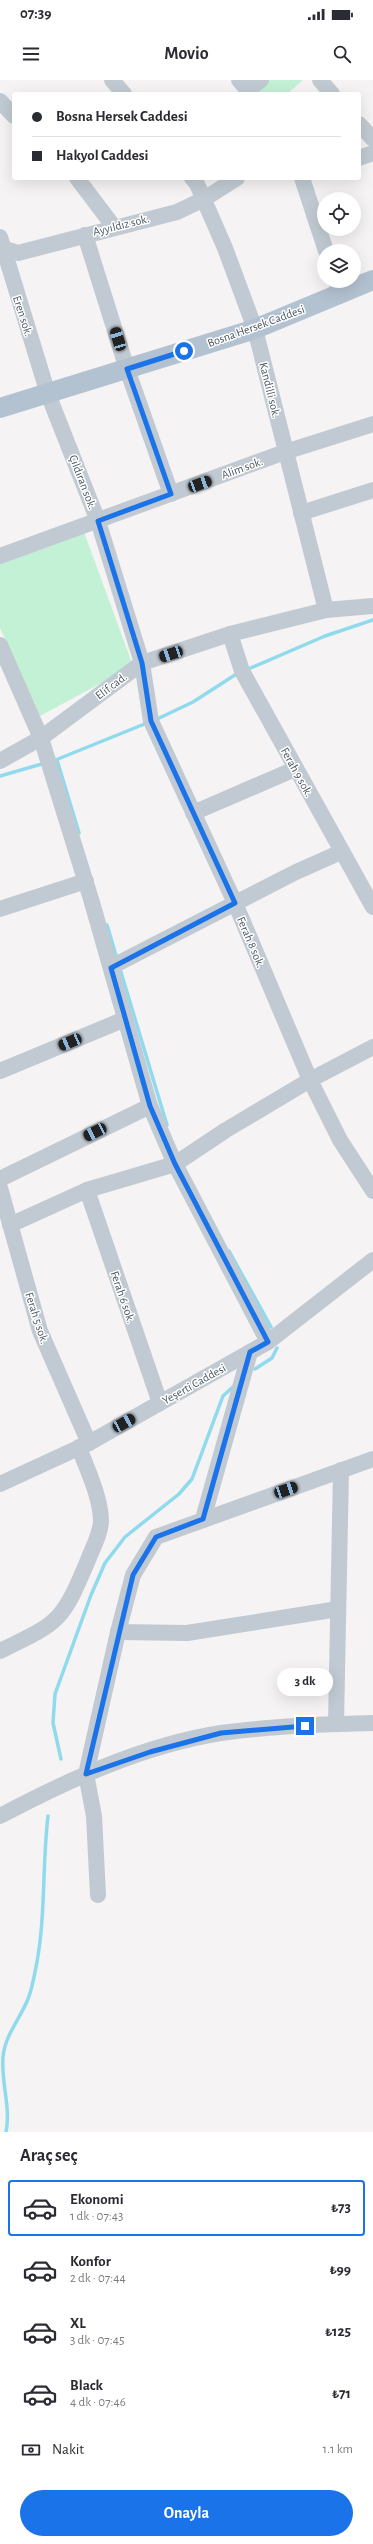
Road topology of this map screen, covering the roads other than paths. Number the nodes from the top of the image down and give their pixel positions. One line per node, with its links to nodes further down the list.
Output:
1 (112, 80): 5 (street)
2 (261, 80): 4 (street)
3 (320, 80): 6 (street)
4 (246, 88)
5 (122, 92)
6 (330, 92)
7 (0, 101): 8 (street)
8 (12, 114)
9 (361, 126): 10 (street)
10 (373, 139)
11 (373, 153): 12 (street)
12 (361, 157)
13 (79, 180): 18 (street)
14 (193, 180): 17 (street, Kandilli sok.)
15 (233, 180): 17 (street, Ayyıldız sok.)
16 (304, 180): 21 (street)
17 (204, 199): 18 (street, Ayyıldız sok.); 25 (street, Kandilli sok.)
18 (114, 227): 19 (street, Ayyıldız sok.)
19 (85, 235): 20 (street, Ayyıldız sok.); 26 (street)
20 (0, 244): 27 (street, Eren sok.)
21 (324, 244)
22 (373, 280): 23 (main road, Bosna Hersek Caddesi)
23 (361, 282)
24 (336, 288): 25 (main road, Bosna Hersek Caddesi)
25 (254, 329): 26 (main road, Bosna Hersek Caddesi); 30 (street, Kandilli sok.)
26 (127, 369): 27 (main road, Bosna Hersek Caddesi); 32 (street)
27 (48, 394): 28 (main road, Bosna Hersek Caddesi); 34 (street, Çıldıran sok.)
28 (0, 408)
29 (373, 424): 30 (street, Alim sok.)
30 (285, 452): 32 (street, Alim sok.); 33 (street, Kandilli sok.)
31 (373, 490): 33 (street)
32 (171, 494): 34 (street, Alim sok.)
33 (301, 513): 37 (street, Kandilli sok.)
34 (98, 521): 35 (street, Alim sok.); 40 (street, Çıldıran sok.)
35 (0, 556)
36 (373, 606): 37 (street, Elif cad.)
37 (326, 610): 38 (street, Elif cad.)
38 (230, 634): 40 (street, Elif cad.); 43 (street, Ferah 9 sok.)
39 (0, 645): 41 (street)
40 (142, 663): 41 (street, Elif cad.); 44 (street, Ferah 8 sok.)
41 (41, 738): 42 (street, Elif cad.); 46 (street)
42 (0, 761)
43 (295, 769): 44 (street); 45 (street, Ferah 9 sok.)
44 (194, 814): 47 (street, Ferah 8 sok.)
45 (341, 852): 47 (street); 48 (street, Ferah 9 sok.)
46 (86, 881): 49 (street); 50 (street)
47 (235, 903): 50 (street); 54 (street, Ferah 8 sok.)
48 (373, 907)
49 (0, 909)
50 (111, 968): 51 (street)
51 (125, 1019): 53 (street); 55 (street)
52 (373, 1047): 54 (street)
53 (0, 1071)
54 (310, 1080): 56 (street); 60 (street, Ferah 8 sok.)
55 (150, 1106): 56 (street); 57 (street)
56 (175, 1164): 59 (street); 63 (street)
57 (0, 1179)
58 (0, 1188): 61 (street, Ferah 5 sok.)
59 (87, 1190): 61 (street); 65 (street, Ferah 6 sok.)
60 (373, 1190)
61 (10, 1225): 66 (street, Ferah 5 sok.)
62 (373, 1260): 63 (street, Yeşerti Caddesi)
63 (268, 1342): 64 (street, Yeşerti Caddesi)
64 (250, 1352): 65 (street, Yeşerti Caddesi); 70 (street)
65 (160, 1403): 66 (street, Yeşerti Caddesi)
66 (84, 1445): 69 (street, Yeşerti Caddesi); 73 (street, Ferah 5 sok.)
67 (373, 1459): 68 (street)
68 (341, 1470): 70 (street); 71 (street)
69 (0, 1484)
70 (203, 1519): 72 (street)
71 (338, 1609): 72 (street); 74 (street)
72 (118, 1632): 76 (street)
73 (0, 1651)
74 (336, 1724): 75 (street); 76 (street)
75 (373, 1724)
76 (86, 1774): 77 (street); 78 (street)
77 (0, 1816)
78 (98, 1895)

